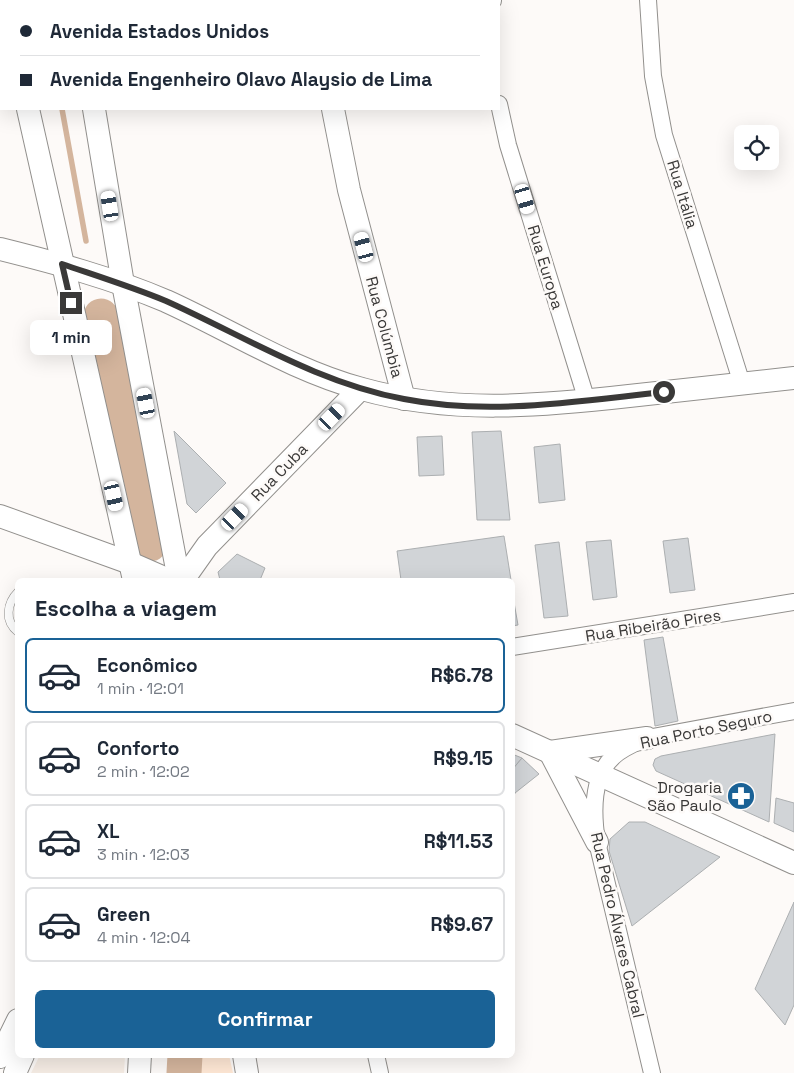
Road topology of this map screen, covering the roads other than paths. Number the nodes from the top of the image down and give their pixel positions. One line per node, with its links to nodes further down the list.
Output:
1 (648, 0): 10 (street, Rua Itália)
2 (500, 108): 13 (street, Rua Europa)
3 (28, 110): 7 (main road)
4 (94, 110): 8 (main road)
5 (333, 110): 12 (main road, Rua Colúmbia)
6 (0, 249): 7 (main road)
7 (62, 264): 8 (main road); 15 (main road)
8 (123, 284): 11 (main road); 17 (main road)
9 (794, 378): 10 (main road)
10 (742, 384): 13 (main road)
11 (360, 389): 12 (main road); 18 (main road, Rua Cuba)
12 (404, 399): 13 (main road)
13 (587, 401)
14 (0, 516): 15 (main road)
15 (132, 572): 16 (main road)
16 (160, 578)
17 (181, 578)
18 (183, 578)
19 (15, 596): 21 (lane)
20 (794, 602): 22 (street, Rua Ribeirão Pires)
21 (15, 627)
22 (515, 647)
23 (794, 711): 25 (street, Rua Porto Seguro)
24 (515, 736): 26 (main road)
25 (647, 738): 26 (main road); 27 (street, Rua Porto Seguro)
26 (550, 752): 27 (main road); 28 (main road)
27 (601, 776): 28 (street, Rua Pedro Álvares Cabral); 29 (main road)
28 (597, 842): 40 (street, Rua Pedro Álvares Cabral)
29 (794, 863)
30 (15, 1026): 31 (main road)
31 (0, 1057)
32 (22, 1058): 36 (main road)
33 (140, 1058): 37 (main road)
34 (244, 1058): 38 (main road)
35 (377, 1058): 39 (street)
36 (15, 1073)
37 (139, 1073)
38 (247, 1073)
39 (380, 1073)
40 (652, 1073)

